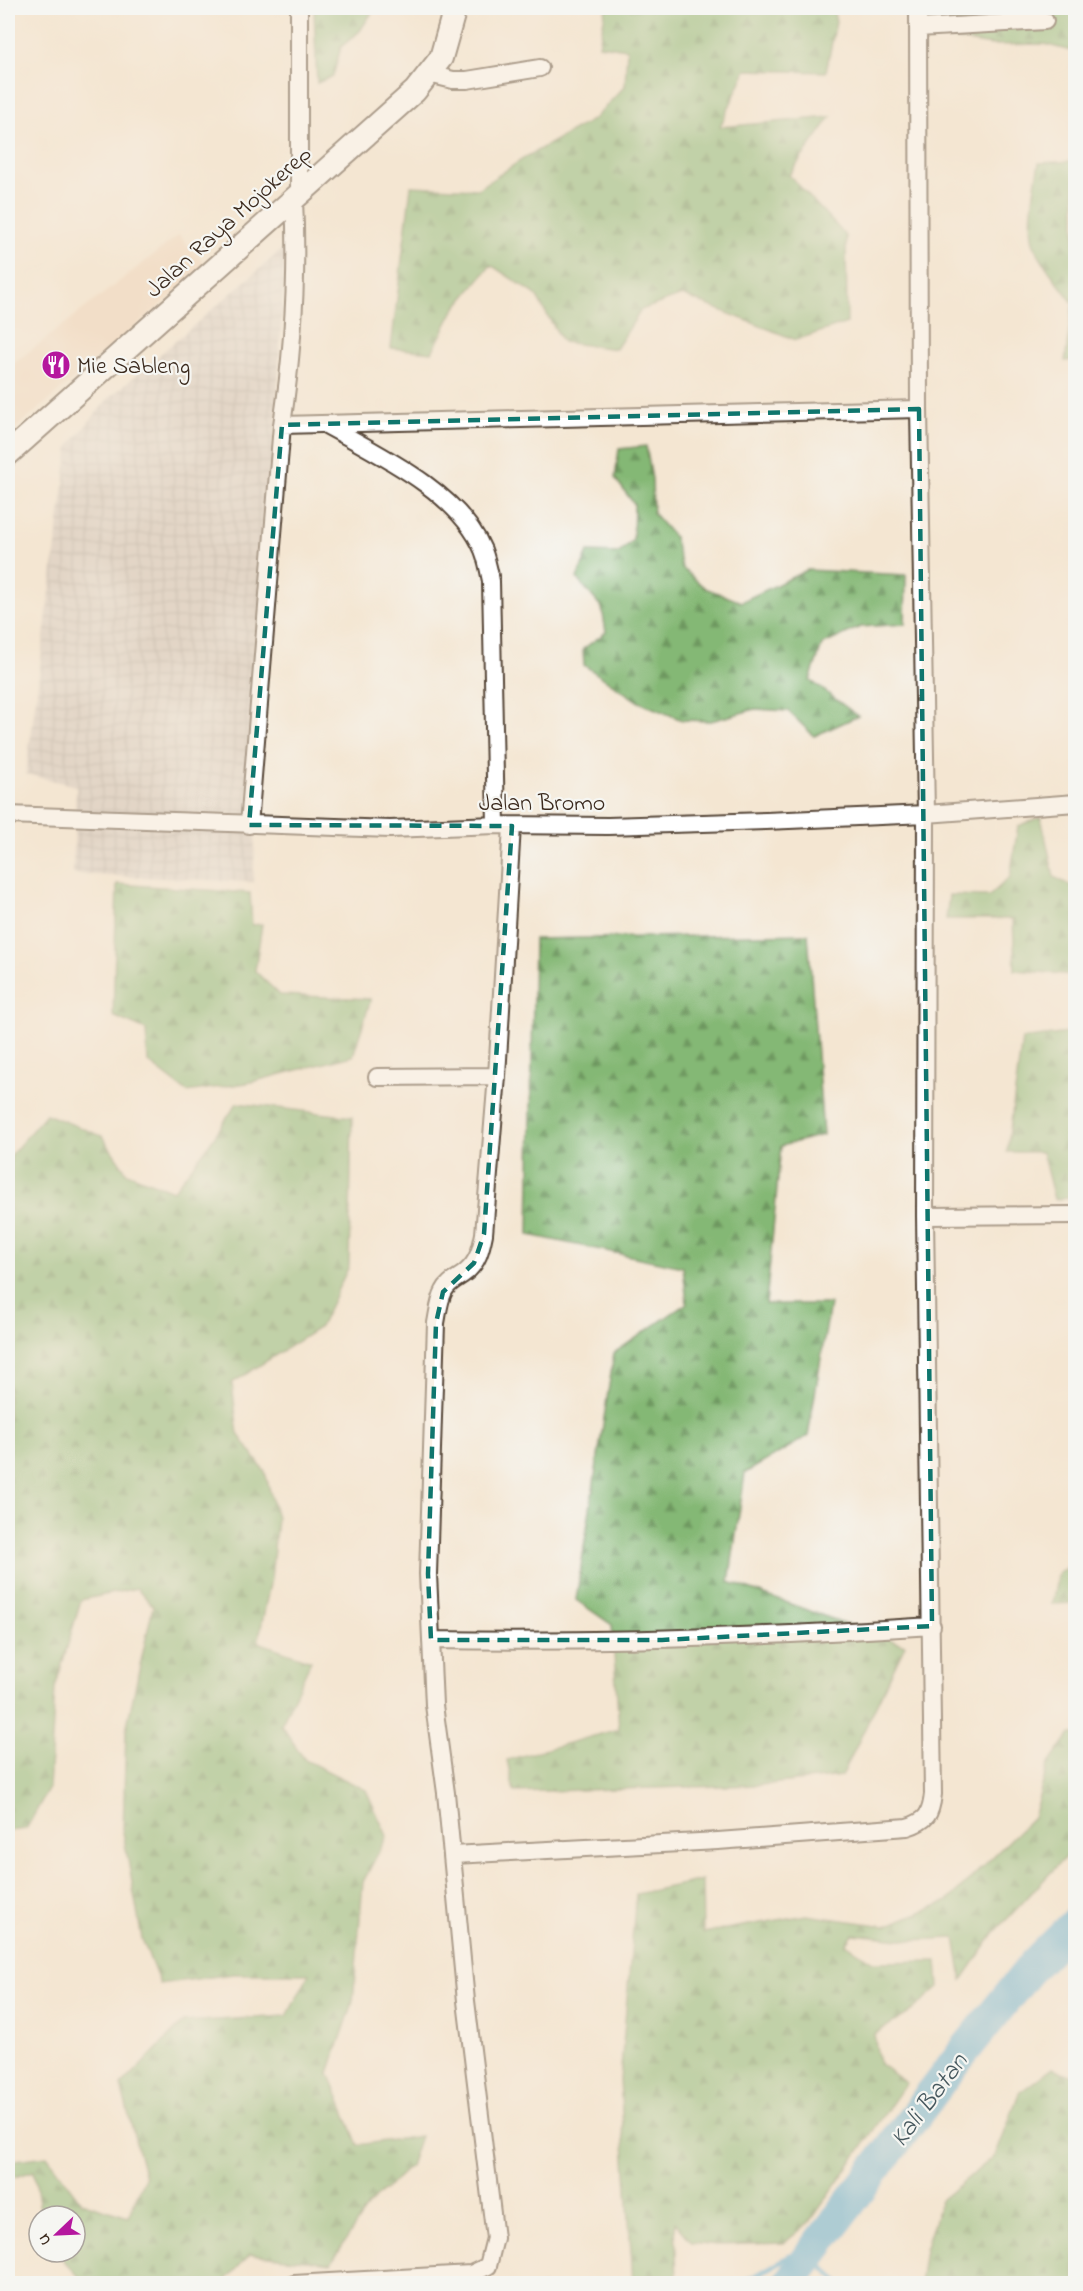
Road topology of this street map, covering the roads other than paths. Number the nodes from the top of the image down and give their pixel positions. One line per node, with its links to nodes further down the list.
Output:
1 (299, 8): 8 (street)
2 (455, 8): 7 (main road, Jalan Raya Mojokerep)
3 (918, 8): 5 (street)
4 (1045, 21): 5 (street)
5 (918, 28): 9 (street)
6 (540, 68): 7 (street)
7 (429, 74): 8 (main road, Jalan Raya Mojokerep)
8 (296, 198): 11 (street); 12 (main road, Jalan Raya Mojokerep)
9 (920, 409): 10 (street); 14 (street)
10 (326, 424): 11 (street); 17 (street)
11 (282, 425): 16 (street)
12 (8, 454)
13 (1076, 803): 14 (street, Jalan Bromo)
14 (926, 814): 17 (street, Jalan Bromo); 21 (street)
15 (8, 815): 16 (street, Jalan Bromo)
16 (249, 825): 17 (street, Jalan Bromo)
17 (504, 825): 18 (street)
18 (497, 1076): 19 (street); 23 (street)
19 (377, 1077)
20 (1076, 1215): 21 (street)
21 (925, 1216): 22 (street)
22 (932, 1626): 23 (street); 24 (street)
23 (431, 1640): 24 (street)
24 (453, 1855): 25 (street)
25 (294, 2283)

